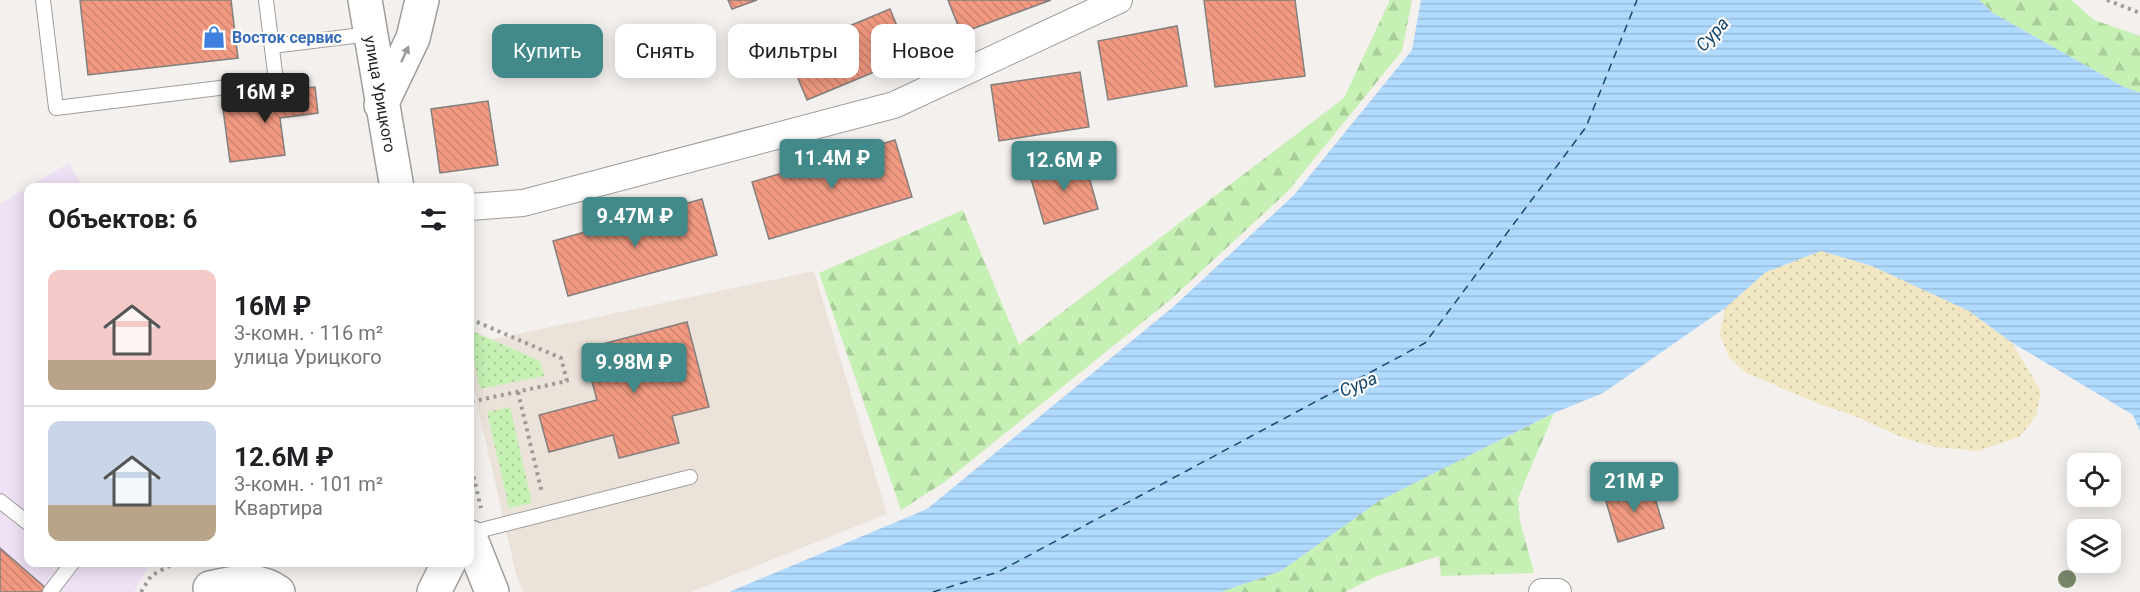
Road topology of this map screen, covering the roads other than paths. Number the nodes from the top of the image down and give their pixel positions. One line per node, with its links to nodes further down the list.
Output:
1 (43, 0): 7 (lane)
2 (266, 0): 7 (lane)
3 (365, 0): 6 (main road, улица Урицкого)
4 (422, 0): 8 (main road, one-way to 4)
5 (1119, 0): 10 (street)
6 (370, 34): 7 (lane); 8 (main road, улица Урицкого)
7 (272, 46)
8 (381, 105): 9 (main road, улица Урицкого)
9 (395, 183)
10 (474, 207)
11 (690, 477): 14 (lane)
12 (0, 501): 13 (lane)
13 (24, 520)
14 (474, 534)
15 (474, 545): 23 (main road)
16 (69, 567): 20 (lane)
17 (252, 567): 19 (main road)
18 (446, 567): 22 (main road)
19 (207, 590): 21 (main road)
20 (50, 592)
21 (278, 592)
22 (434, 592)
23 (492, 592)
24 (1542, 592): 25 (street)
25 (1558, 592)

